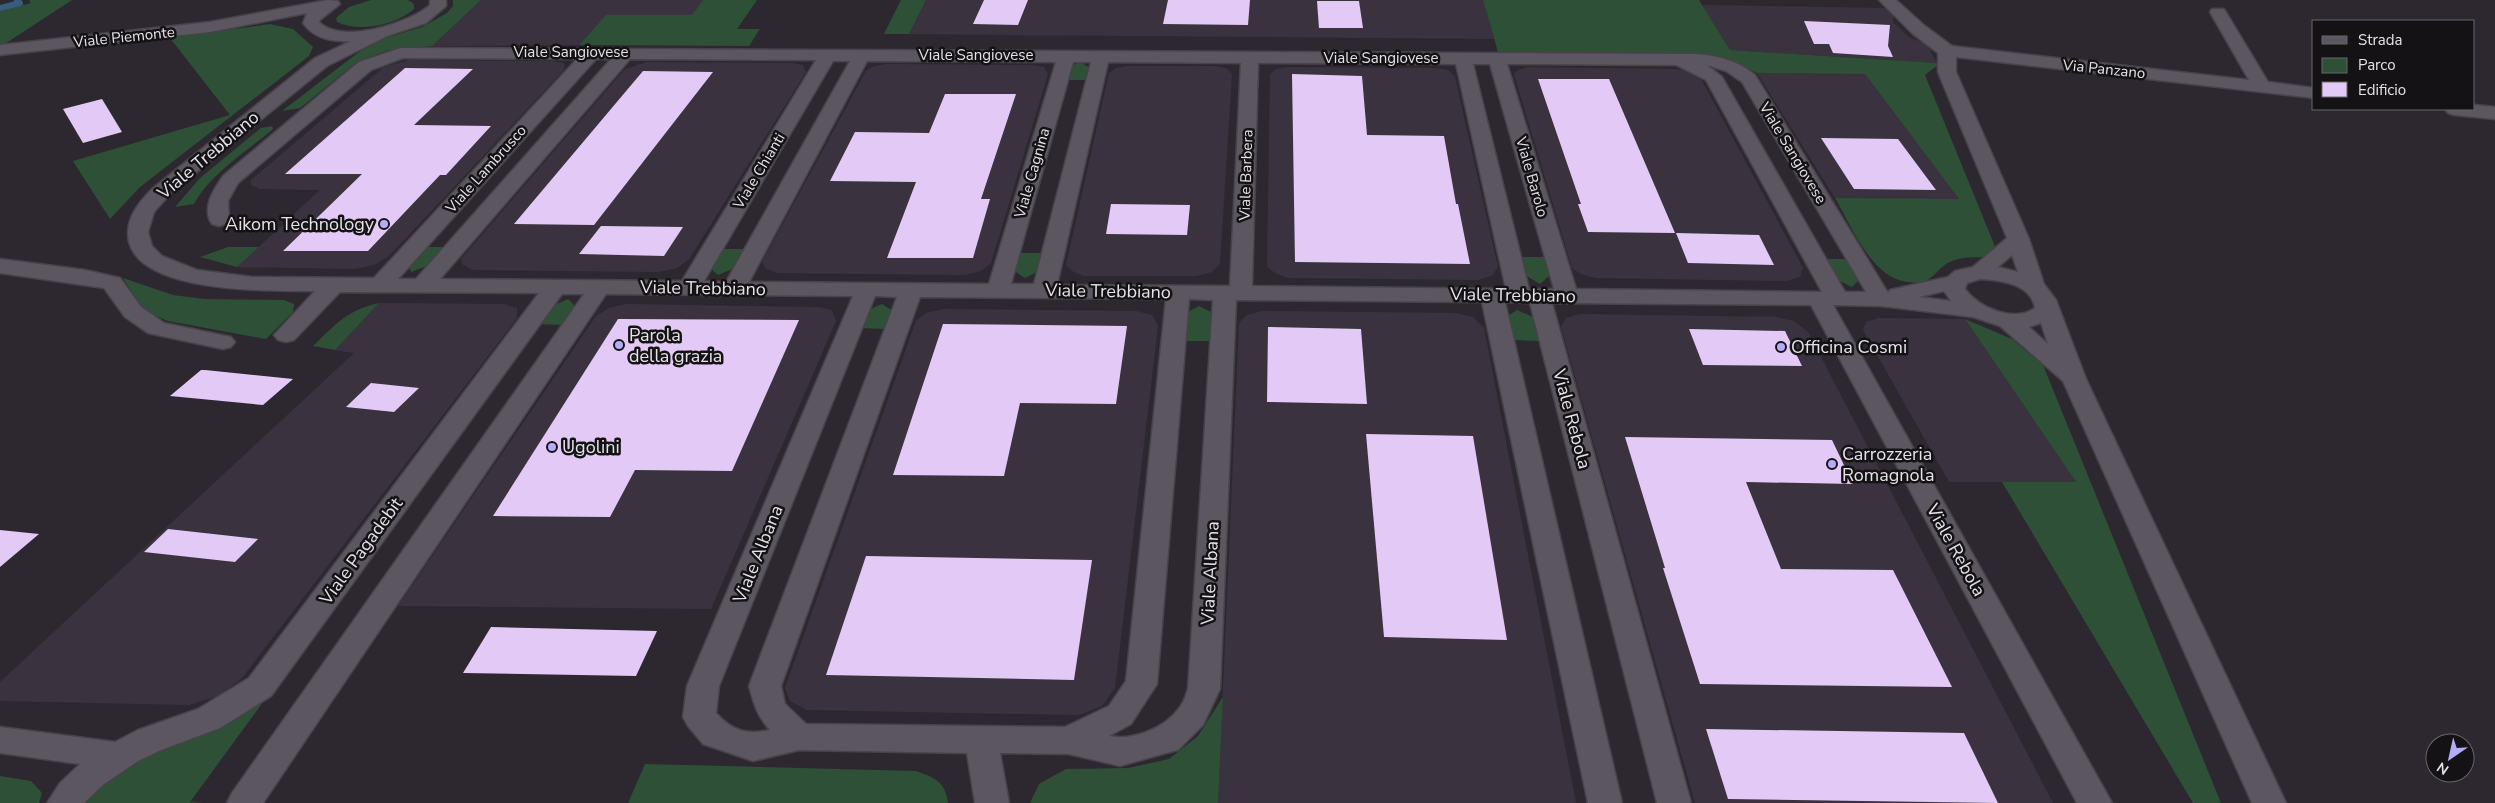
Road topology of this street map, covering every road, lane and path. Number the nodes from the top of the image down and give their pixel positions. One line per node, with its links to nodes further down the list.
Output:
1 (438, 0): 7 (street)
2 (1887, 0): 9 (street)
3 (337, 2): 5 (street, Viale Piemonte); 6 (street)
4 (2218, 12): 21 (street)
5 (248, 22): 6 (street, Viale Piemonte); 8 (street, Viale Piemonte)
6 (319, 31): 7 (street, Viale Piemonte); 20 (street)
7 (381, 33): 20 (street, Viale Trebbiano)
8 (0, 50)
9 (1947, 51): 21 (street, Via Panzano); 28 (street)
10 (592, 53): 11 (street, Viale Sangiovese); 26 (street, Viale Sangiovese); 33 (street, Viale Lambrusco)
11 (626, 53): 12 (street, Viale Sangiovese); 34 (street, Viale Lambrusco)
12 (828, 54): 13 (street, Viale Sangiovese); 38 (street, Viale Chianti)
13 (862, 55): 14 (street, Viale Sangiovese); 39 (street, Viale Chianti)
14 (1066, 56): 15 (street, Viale Sangiovese); 42 (street, Viale Cagnina)
15 (1101, 56): 16 (street, Viale Sangiovese); 43 (street)
16 (1250, 57): 17 (street, Viale Sangiovese); 45 (street, Viale Barbera)
17 (1462, 59): 18 (street, Viale Sangiovese); 46 (street)
18 (1497, 59): 19 (street, Viale Sangiovese); 47 (street, Viale Barolo)
19 (1672, 60): 48 (street, Viale Sangiovese); 49 (street, Viale Sangiovese)
20 (321, 62): 25 (street, Viale Trebbiano)
21 (2262, 87): 22 (street, Via Panzano)
22 (2312, 93)
23 (2464, 110): 24 (street)
24 (2495, 113)
25 (250, 119): 26 (street); 32 (street, Viale Trebbiano)
26 (301, 119): 27 (street, Viale Sangiovese)
27 (219, 220)
28 (2018, 239): 30 (street); 37 (street)
29 (0, 266): 54 (street)
30 (1980, 272): 31 (street, Viale Trebbiano); 37 (street)
31 (1955, 282): 49 (street, Viale Trebbiano); 51 (street)
32 (335, 284): 33 (street, Viale Trebbiano); 53 (street)
33 (380, 285): 34 (street, Viale Trebbiano)
34 (423, 285): 35 (street, Viale Trebbiano)
35 (556, 286): 36 (street, Viale Trebbiano); 60 (street, Viale Pagadebit)
36 (600, 287): 38 (street, Viale Trebbiano); 62 (street)
37 (2034, 287): 50 (street)
38 (689, 288): 39 (street, Viale Trebbiano)
39 (734, 288): 40 (street, Viale Trebbiano)
40 (867, 289): 41 (street, Viale Trebbiano); 56 (street, Viale Albana)
41 (911, 290): 42 (street, Viale Trebbiano); 56 (street)
42 (998, 290): 43 (street, Viale Trebbiano)
43 (1044, 291): 44 (street, Viale Trebbiano)
44 (1178, 292): 45 (street, Viale Trebbiano); 59 (street, Viale Albana)
45 (1233, 292): 46 (street, Viale Trebbiano); 59 (street, Viale Albana)
46 (1517, 295): 47 (street, Viale Trebbiano); 64 (street); 65 (street, Viale Rebola)
47 (1567, 296): 48 (street, Viale Trebbiano)
48 (1827, 298): 49 (street, Viale Trebbiano); 66 (street, Viale Rebola)
49 (1880, 299): 51 (street, Viale Trebbiano)
50 (2048, 310): 52 (street); 55 (street)
51 (1978, 311): 52 (street)
52 (2007, 320): 55 (street)
53 (286, 335)
54 (223, 342)
55 (2074, 379): 67 (street)
56 (799, 737): 57 (street, Viale Albana)
57 (982, 739): 59 (street, Viale Albana); 63 (street)
58 (0, 740): 60 (street)
59 (1069, 741)
60 (118, 756): 61 (street, Viale Pagadebit)
61 (64, 803)
62 (244, 803)
63 (992, 803)
64 (1605, 803)
65 (1674, 803)
66 (2095, 803)
67 (2269, 803)

